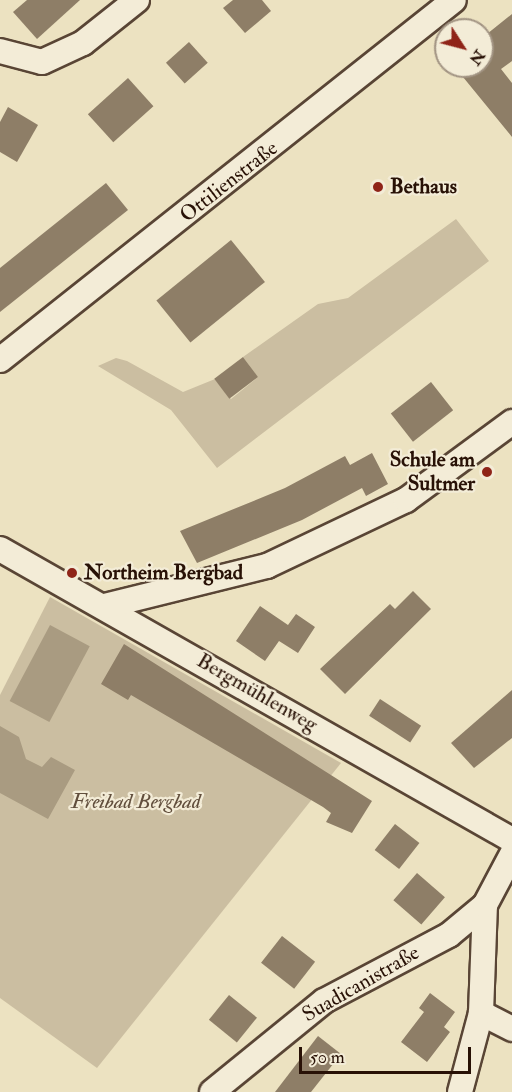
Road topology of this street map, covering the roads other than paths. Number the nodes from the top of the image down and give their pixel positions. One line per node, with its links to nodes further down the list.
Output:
1 (137, 0): 3 (street)
2 (454, 0): 4 (street, Ottilienstraße)
3 (0, 51)
4 (0, 360)
5 (512, 422): 7 (street)
6 (0, 549): 7 (street, Bergmühlenweg)
7 (105, 606): 8 (street, Bergmühlenweg)
8 (512, 840)
9 (512, 854): 10 (street)
10 (485, 905): 11 (street); 13 (street, Suadicanistraße)
11 (481, 1014): 12 (street); 14 (street)
12 (512, 1029)
13 (212, 1092)
14 (460, 1092)

